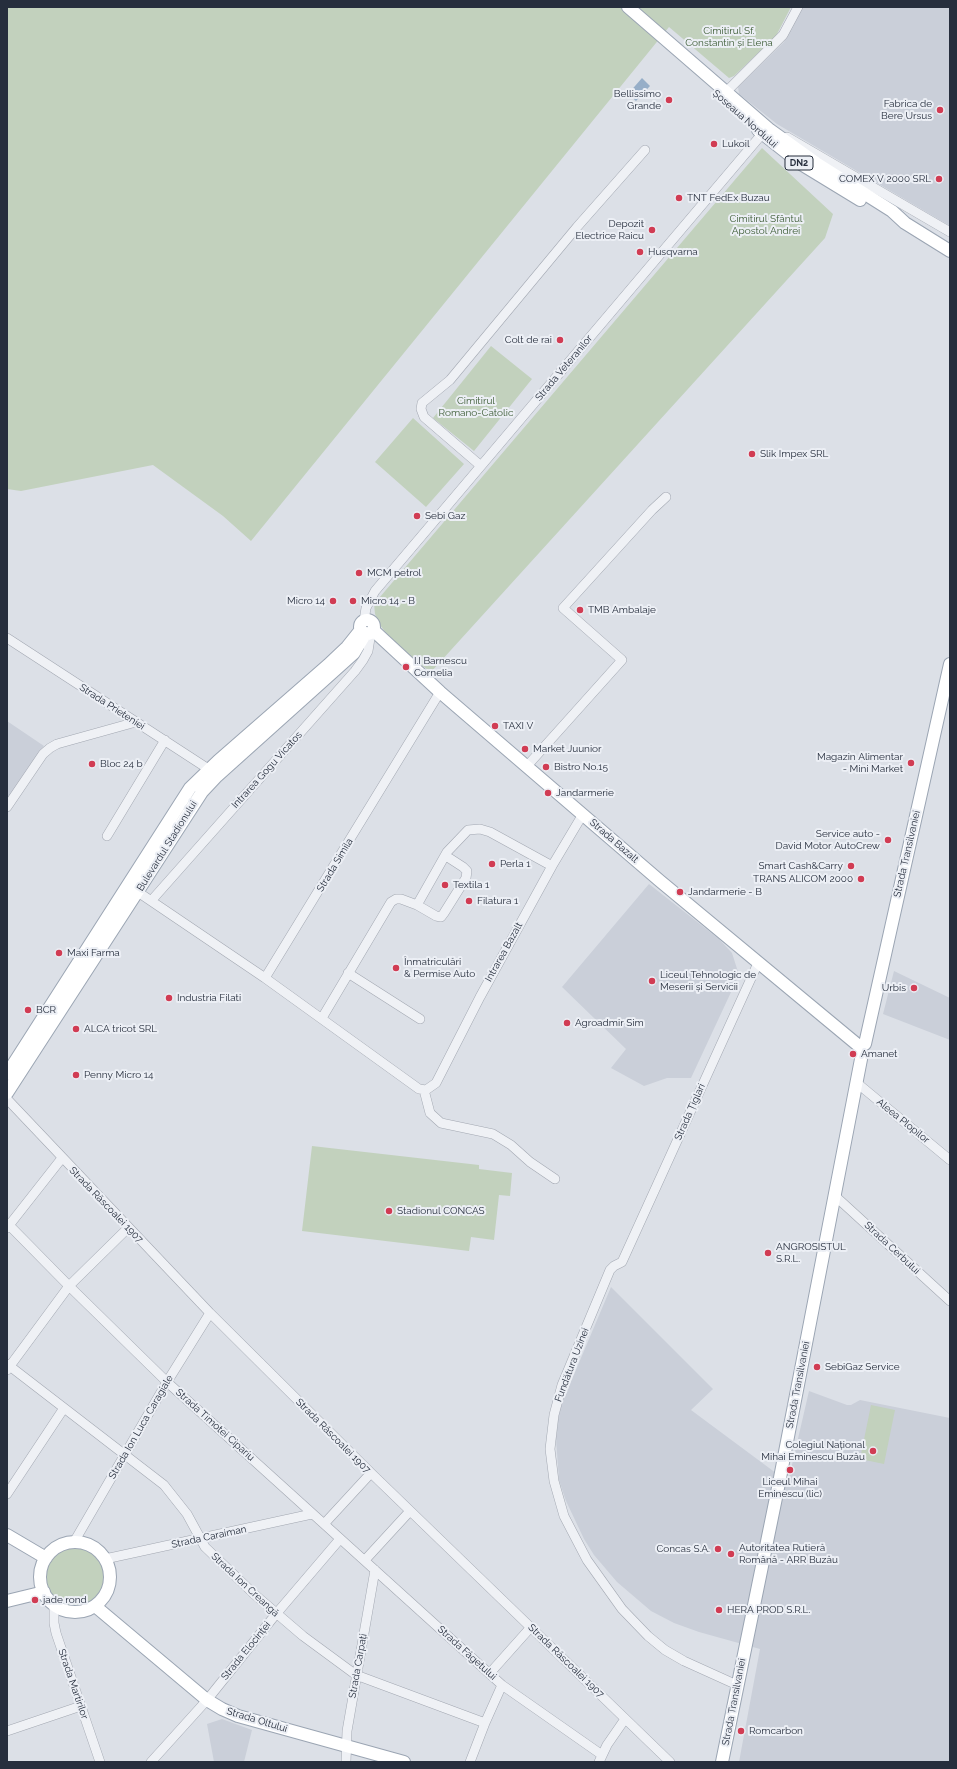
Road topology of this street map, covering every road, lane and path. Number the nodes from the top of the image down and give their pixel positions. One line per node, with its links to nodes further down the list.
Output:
1 (620, 7): 5 (main road, Șoseaua Nordului / DN2)
2 (628, 7): 4 (main road, Șoseaua Nordului / DN2)
3 (798, 7): 4 (street)
4 (726, 92): 5 (main road, Șoseaua Nordului / DN2)
5 (762, 129): 7 (street, Șoseaua Nordului); 8 (main road, Șoseaua Nordului / DN2); 9 (street, Strada Veteranilor)
6 (645, 150): 9 (street)
7 (950, 232)
8 (950, 251)
9 (481, 466): 11 (street, Strada Veteranilor)
10 (666, 497): 17 (street)
11 (367, 628): 14 (main road, Strada Bazalt); 18 (main road, Bulevardul Stadionului); 25 (street, Intrarea Gogu Vicatos)
12 (7, 638): 15 (street, Strada Prieteniei)
13 (950, 664): 32 (main road, Strada Transilvaniei)
14 (440, 692): 17 (main road, Strada Bazalt); 29 (street, Strada Simila)
15 (136, 722): 16 (street, Strada Prieteniei); 19 (street)
16 (165, 740): 18 (street, Strada Prieteniei); 21 (street)
17 (527, 766): 20 (main road, Strada Bazalt)
18 (213, 772): 24 (main road, Bulevardul Stadionului)
19 (7, 807)
20 (583, 814): 23 (street, Intrarea Bazalt); 27 (main road, Strada Bazalt)
21 (107, 836)
22 (446, 856): 23 (street); 26 (street); 26 (street)
23 (552, 866): 35 (street, Intrarea Bazalt)
24 (133, 888): 25 (street); 33 (main road, Bulevardul Stadionului)
25 (151, 901): 29 (street)
26 (417, 905): 28 (street)
27 (758, 963): 32 (main road, Strada Bazalt); 44 (street, Strada Țiglari)
28 (348, 973): 30 (street); 31 (street)
29 (266, 978): 30 (street)
30 (322, 1018): 35 (street)
31 (420, 1019)
32 (862, 1048): 34 (main road, Strada Transilvaniei)
33 (12, 1069): 36 (main road, Bulevardul Stadionului)
34 (857, 1083): 39 (street, Aleea Plopilor); 41 (main road, Strada Transilvaniei)
35 (425, 1090): 40 (street)
36 (7, 1093)
37 (7, 1099): 38 (street, Strada Răscoalei 1907)
38 (62, 1158): 42 (street); 43 (street, Strada Răscoalei 1907)
39 (950, 1160)
40 (555, 1179)
41 (834, 1195): 46 (street, Strada Cerbului); 74 (main road, Strada Transilvaniei)
42 (8, 1226): 45 (street, Strada Timotei Cipariu)
43 (128, 1228): 45 (street); 47 (street, Strada Răscoalei 1907)
44 (622, 1262): 74 (street, Fundătura Uzinei)
45 (68, 1286): 48 (street); 49 (street, Strada Timotei Cipariu)
46 (950, 1301)
47 (210, 1313): 49 (street, Strada Ion Luca Caragiale); 52 (street, Strada Răscoalei 1907)
48 (8, 1367): 50 (street, Strada Ion Creangă)
49 (167, 1382): 51 (street, Strada Ion Luca Caragiale); 55 (street, Strada Timotei Cipariu)
50 (64, 1408): 51 (street, Strada Ion Creangă); 53 (street)
51 (126, 1455): 58 (street, Strada Ion Creangă); 60 (street, Strada Ion Luca Caragiale)
52 (371, 1473): 54 (street, Strada Răscoalei 1907); 56 (street)
53 (7, 1494)
54 (410, 1511): 63 (street); 70 (street, Strada Răscoalei 1907)
55 (312, 1514): 56 (street, Strada Timotei Cipariu); 58 (street, Strada Caraiman)
56 (324, 1524): 59 (street, Strada Timotei Cipariu)
57 (7, 1535): 61 (main road)
58 (200, 1539): 62 (street, Strada Caraiman); 69 (street, Strada Ion Creangă)
59 (340, 1539): 63 (street, Strada Făgetului); 69 (street, Strada Elocinței)
60 (74, 1542): 61 (main road); 62 (main road)
61 (46, 1558): 65 (main road)
62 (105, 1559): 68 (main road)
63 (364, 1560): 64 (street, Strada Făgetului)
64 (375, 1570): 71 (street, Strada Făgetului); 72 (street, Strada Carpați)
65 (44, 1592): 66 (main road); 67 (main road)
66 (7, 1601)
67 (54, 1605): 68 (main road); 76 (street, Strada Martirilor)
68 (95, 1606): 75 (main road, Strada Oltului)
69 (276, 1614): 72 (street, Strada Ion Creangă); 75 (street, Strada Elocinței)
70 (531, 1627): 71 (street); 77 (street, Strada Răscoalei 1907)
71 (490, 1673): 73 (street, Strada Făgetului)
72 (356, 1675): 78 (street, Strada Ion Creangă); 80 (street, Strada Carpați)
73 (502, 1685): 78 (street); 81 (street, Strada Făgetului)
74 (737, 1685): 88 (main road, Strada Transilvaniei)
75 (207, 1700): 80 (main road, Strada Oltului); 83 (street, Strada Elocinței)
76 (81, 1706): 79 (street); 82 (street, Strada Martirilor)
77 (625, 1719): 81 (street); 87 (street, Strada Răscoalei 1907)
78 (485, 1723): 86 (street)
79 (7, 1731)
80 (346, 1746): 84 (street, Strada Carpați); 85 (main road, Strada Oltului)
81 (601, 1758)
82 (100, 1762)
83 (151, 1762)
84 (346, 1762)
85 (404, 1762)
86 (470, 1762)
87 (670, 1762)
88 (722, 1762)

